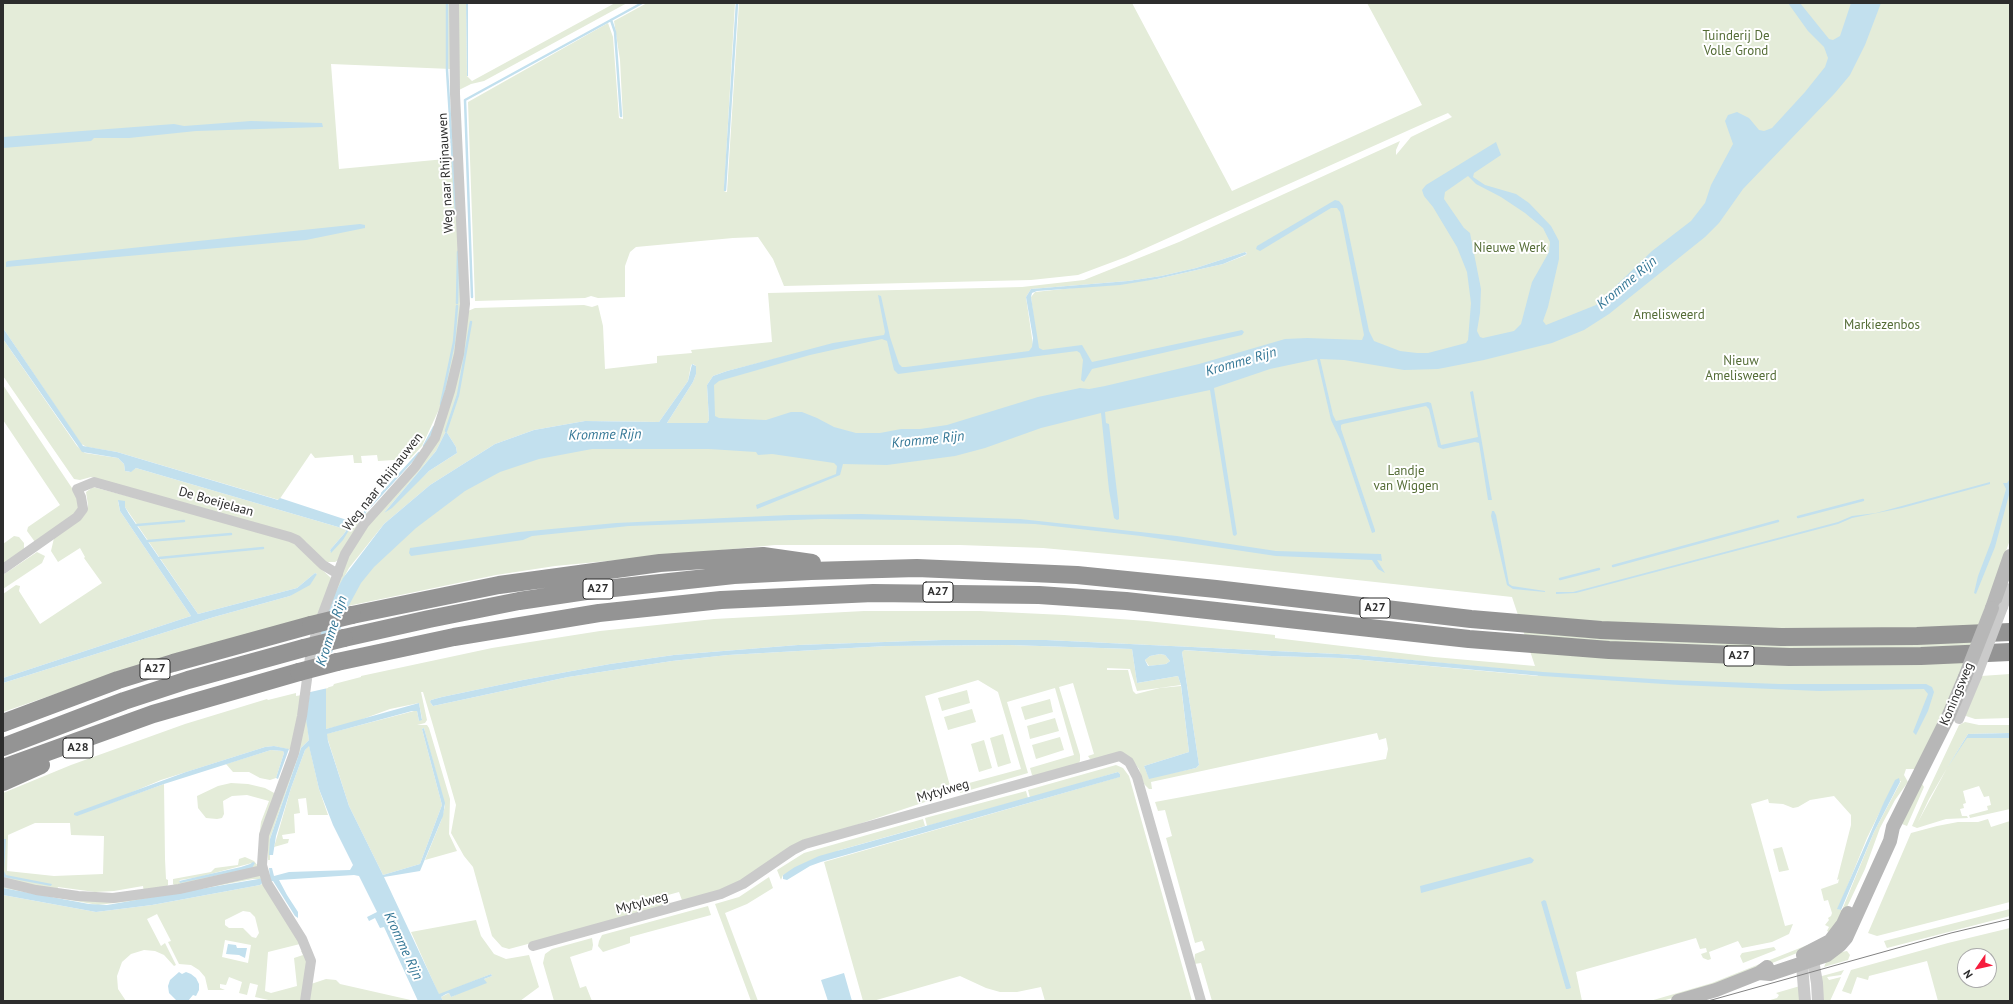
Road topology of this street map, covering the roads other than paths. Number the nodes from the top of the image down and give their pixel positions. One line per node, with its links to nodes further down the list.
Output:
1 (454, 3): 5 (street, Weg naar Rhijnauwen)
2 (2010, 556): 7 (main road, Koningsweg)
3 (3, 569): 5 (street, De Boeijelaan)
4 (856, 569): 8 (highway, A27); 13 (highway, A27, bridge); 14 (highway, A27, bridge)
5 (338, 574): 17 (street, Weg naar Rhijnauwen)
6 (2010, 588): 7 (street, Koningsweg)
7 (1998, 608): 10 (main road, Koningsweg, bridge)
8 (2010, 632)
9 (2010, 652): 11 (highway, A27, bridge)
10 (1971, 676): 12 (street, Koningsweg); 20 (main road, Koningsweg)
11 (153, 714): 15 (highway, A27); 16 (highway, A28)
12 (1959, 719)
13 (3, 723)
14 (3, 747)
15 (3, 768)
16 (3, 782)
17 (265, 876): 18 (street); 21 (street)
18 (3, 882)
19 (533, 946): 22 (street, Mytylweg)
20 (1806, 960): 23 (main road, Koningsweg); 24 (street); 25 (street)
21 (305, 1001)
22 (1201, 1001)
23 (1678, 1001)
24 (1805, 1001)
25 (1818, 1001)

